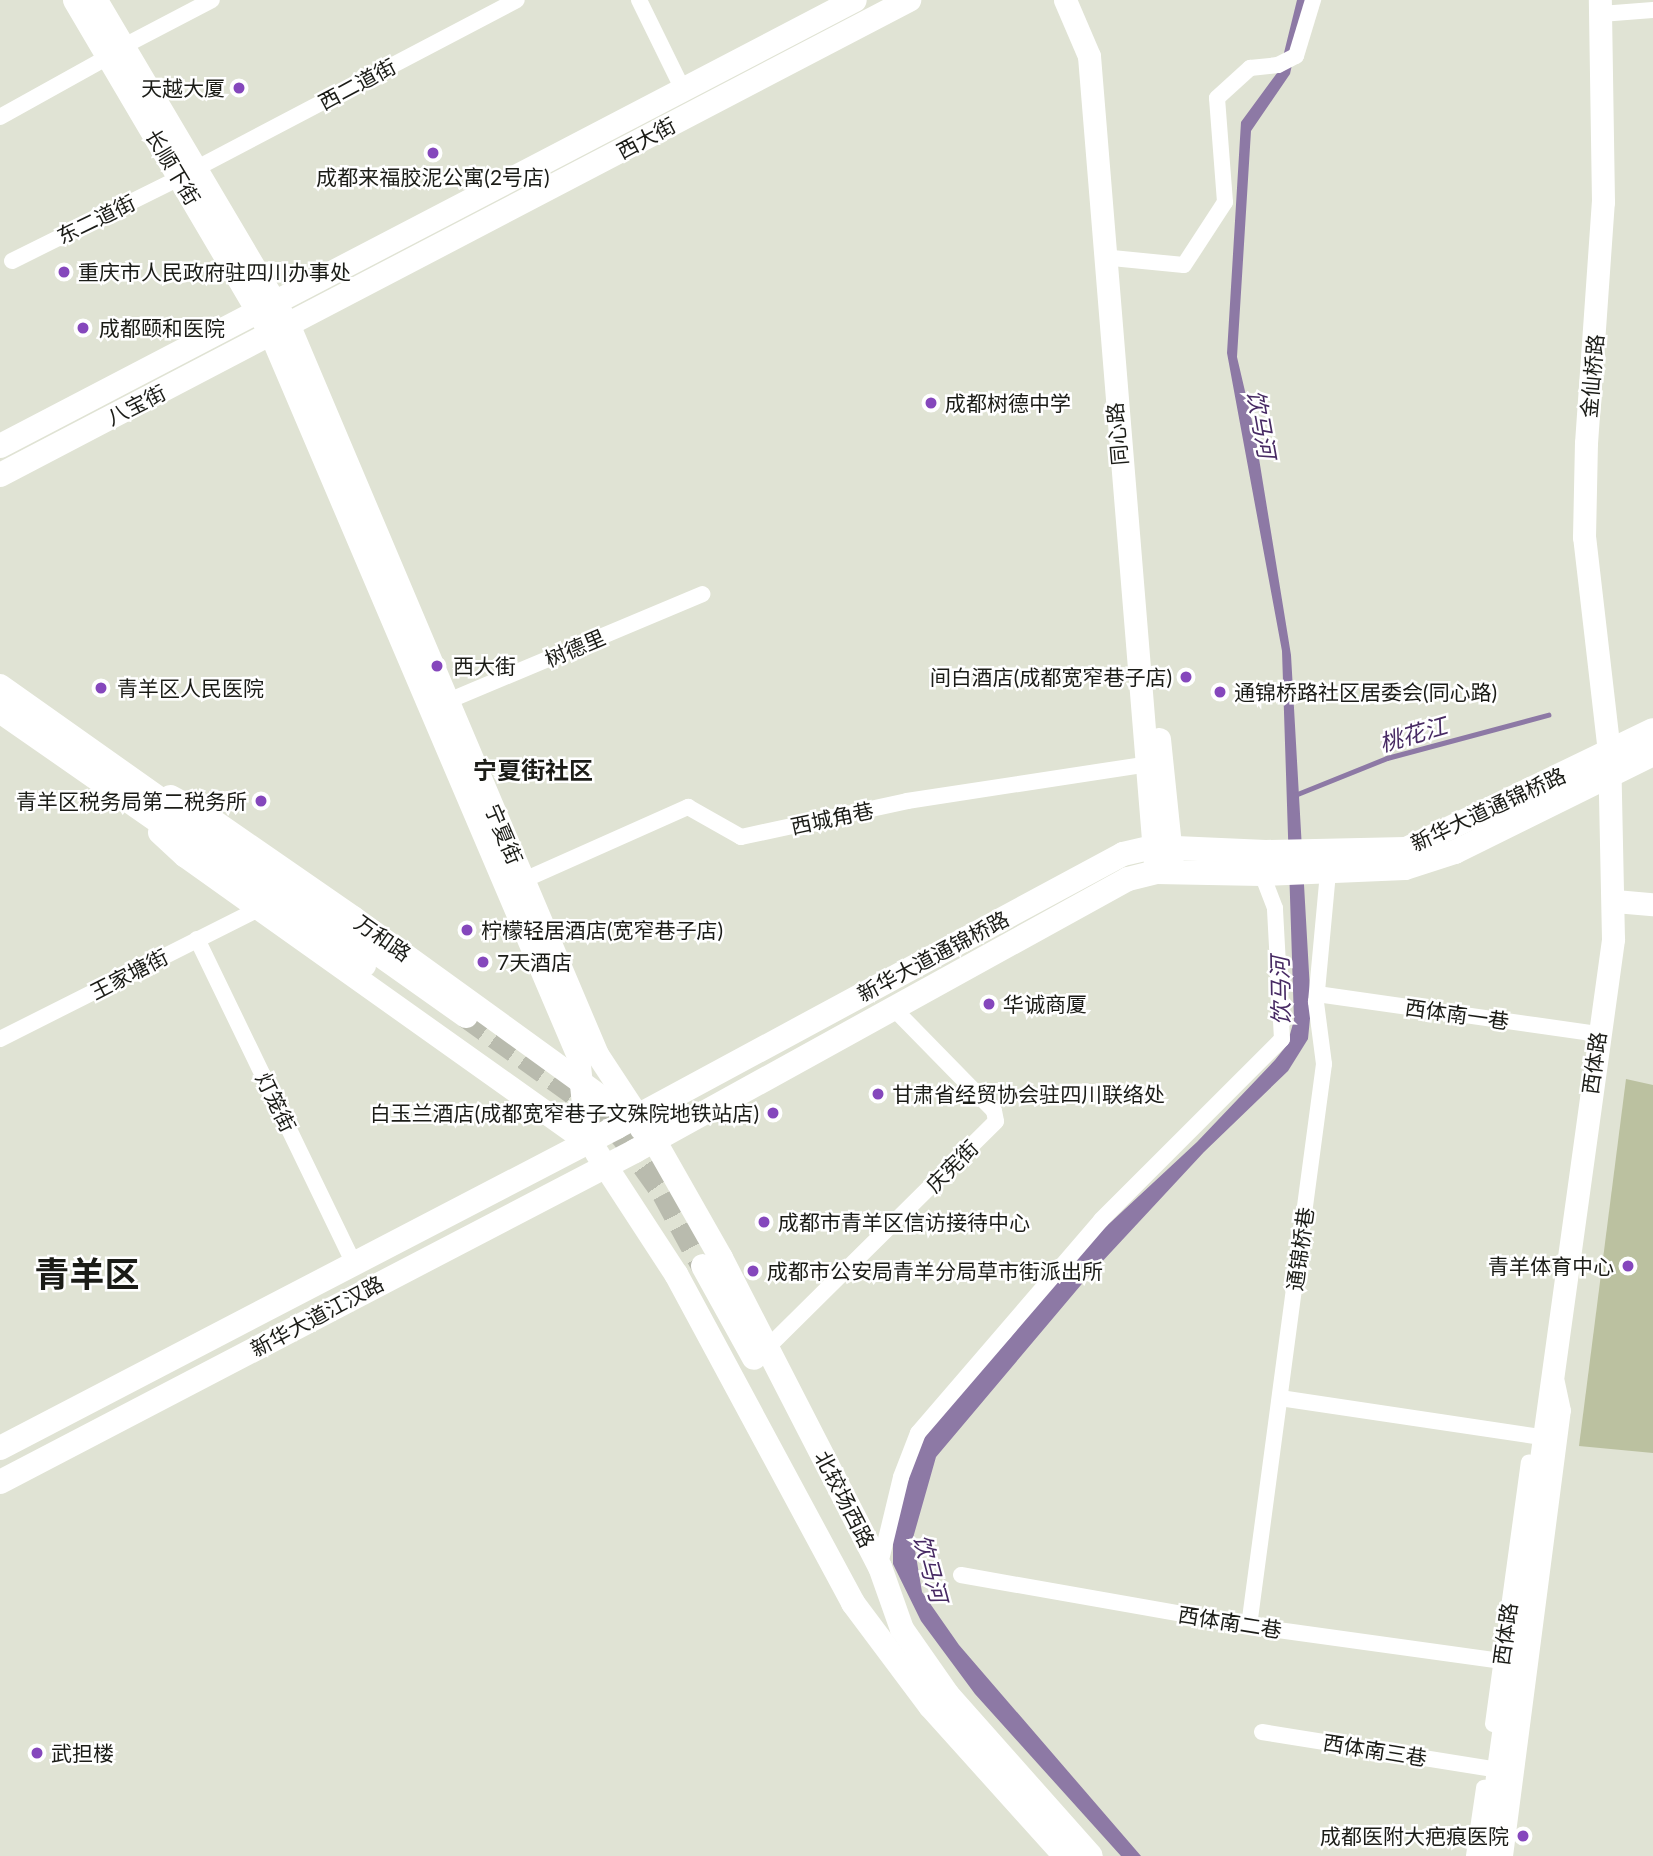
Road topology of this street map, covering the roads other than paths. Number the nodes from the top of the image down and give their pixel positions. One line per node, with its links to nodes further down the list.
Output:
1 (74, 0): 13 (street, 长顺下街)
2 (96, 0): 13 (street, 长顺下街)
3 (212, 0): 13 (street)
4 (517, 0): 16 (street, 西二道街)
5 (639, 0): 14 (street)
6 (855, 0): 14 (main road, 西大街)
7 (909, 0): 20 (main road, 西大街)
8 (1065, 0): 29 (street, 同心路)
9 (1075, 0): 17 (street)
10 (1313, 0): 17 (street)
11 (1601, 7): 12 (street); 30 (street, 金仙桥路)
12 (1653, 10)
13 (116, 52): 15 (street); 16 (street, 长顺下街)
14 (683, 90): 19 (main road, 西大街)
15 (0, 117)
16 (188, 173): 18 (street, 东二道街); 19 (street, 长顺下街)
17 (1112, 258): 29 (street)
18 (12, 261)
19 (268, 308): 20 (street, 长顺下街); 21 (main road, 八宝街)
20 (280, 331): 22 (main road, 八宝街); 25 (street, 宁夏街); 45 (street, 宁夏街)
21 (0, 446)
22 (0, 475)
23 (702, 594): 25 (street, 树德里)
24 (0, 686): 31 (main road, 万和路)
25 (448, 701): 35 (street, 宁夏街)
26 (0, 711): 31 (main road, 万和路)
27 (1653, 730): 30 (main road)
28 (1653, 754): 30 (main road)
29 (1154, 763): 32 (street); 35 (street, 西城角巷)
30 (1609, 764): 33 (main road, 新华大道通锦桥路); 36 (street, 西体路)
31 (119, 782): 38 (street, 万和路); 42 (main road, 万和路); 45 (street, 万和路)
32 (1163, 859): 34 (main road, 新华大道通锦桥路); 41 (main road, 新华大道通锦桥路); 46 (main road, 新华大道通锦桥路)
33 (1323, 865): 34 (main road, 新华大道通锦桥路); 40 (street, 通锦桥巷)
34 (1266, 866): 58 (street)
35 (524, 880): 46 (street, 宁夏街)
36 (1615, 901): 37 (street); 43 (street, 西体路)
37 (1653, 904)
38 (258, 909): 39 (street, 王家塘街); 47 (street, 万和路)
39 (197, 939): 44 (street, 王家塘街); 50 (street, 灯笼街)
40 (1317, 994): 43 (street, 西体南一巷); 54 (street, 通锦桥巷)
41 (893, 1008): 48 (main road, 新华大道通锦桥路); 52 (street, 庆宪街)
42 (460, 1022)
43 (1597, 1034): 53 (street, 西体路)
44 (0, 1039)
45 (582, 1082): 46 (street, 万和路); 47 (street, 宁夏街)
46 (629, 1120): 47 (main road, 新华大道江汉路); 48 (main road, 北较场西路)
47 (587, 1142): 49 (main road, 北较场西路); 50 (main road, 新华大道江汉路)
48 (644, 1146): 49 (main road, 新华大道江汉路); 51 (main road, 北较场西路)
49 (608, 1165): 51 (main road, 北较场西路); 57 (main road, 新华大道江汉路)
50 (354, 1264): 56 (main road, 新华大道江汉路)
51 (698, 1267): 52 (main road, 北较场西路); 61 (main road); 65 (main road, 北较场西路)
52 (767, 1349): 58 (main road, 北较场西路)
53 (1555, 1373): 55 (street, 西体路); 69 (street, 西体路)
54 (1280, 1398): 55 (street); 60 (street, 通锦桥巷)
55 (1539, 1431): 62 (street, 西体路); 68 (street)
56 (0, 1448)
57 (0, 1482)
58 (880, 1567): 61 (main road, 北较场西路)
59 (961, 1575): 60 (street, 西体南二巷)
60 (1249, 1626): 62 (street, 西体南二巷)
61 (902, 1629): 66 (main road, 北较场西路)
62 (1501, 1661): 64 (street, 西体路)
63 (1262, 1732): 64 (street, 西体南三巷)
64 (1488, 1768): 67 (street, 西体路)
65 (1065, 1856)
66 (1091, 1856)
67 (1474, 1856)
68 (1486, 1856)
69 (1505, 1856)

